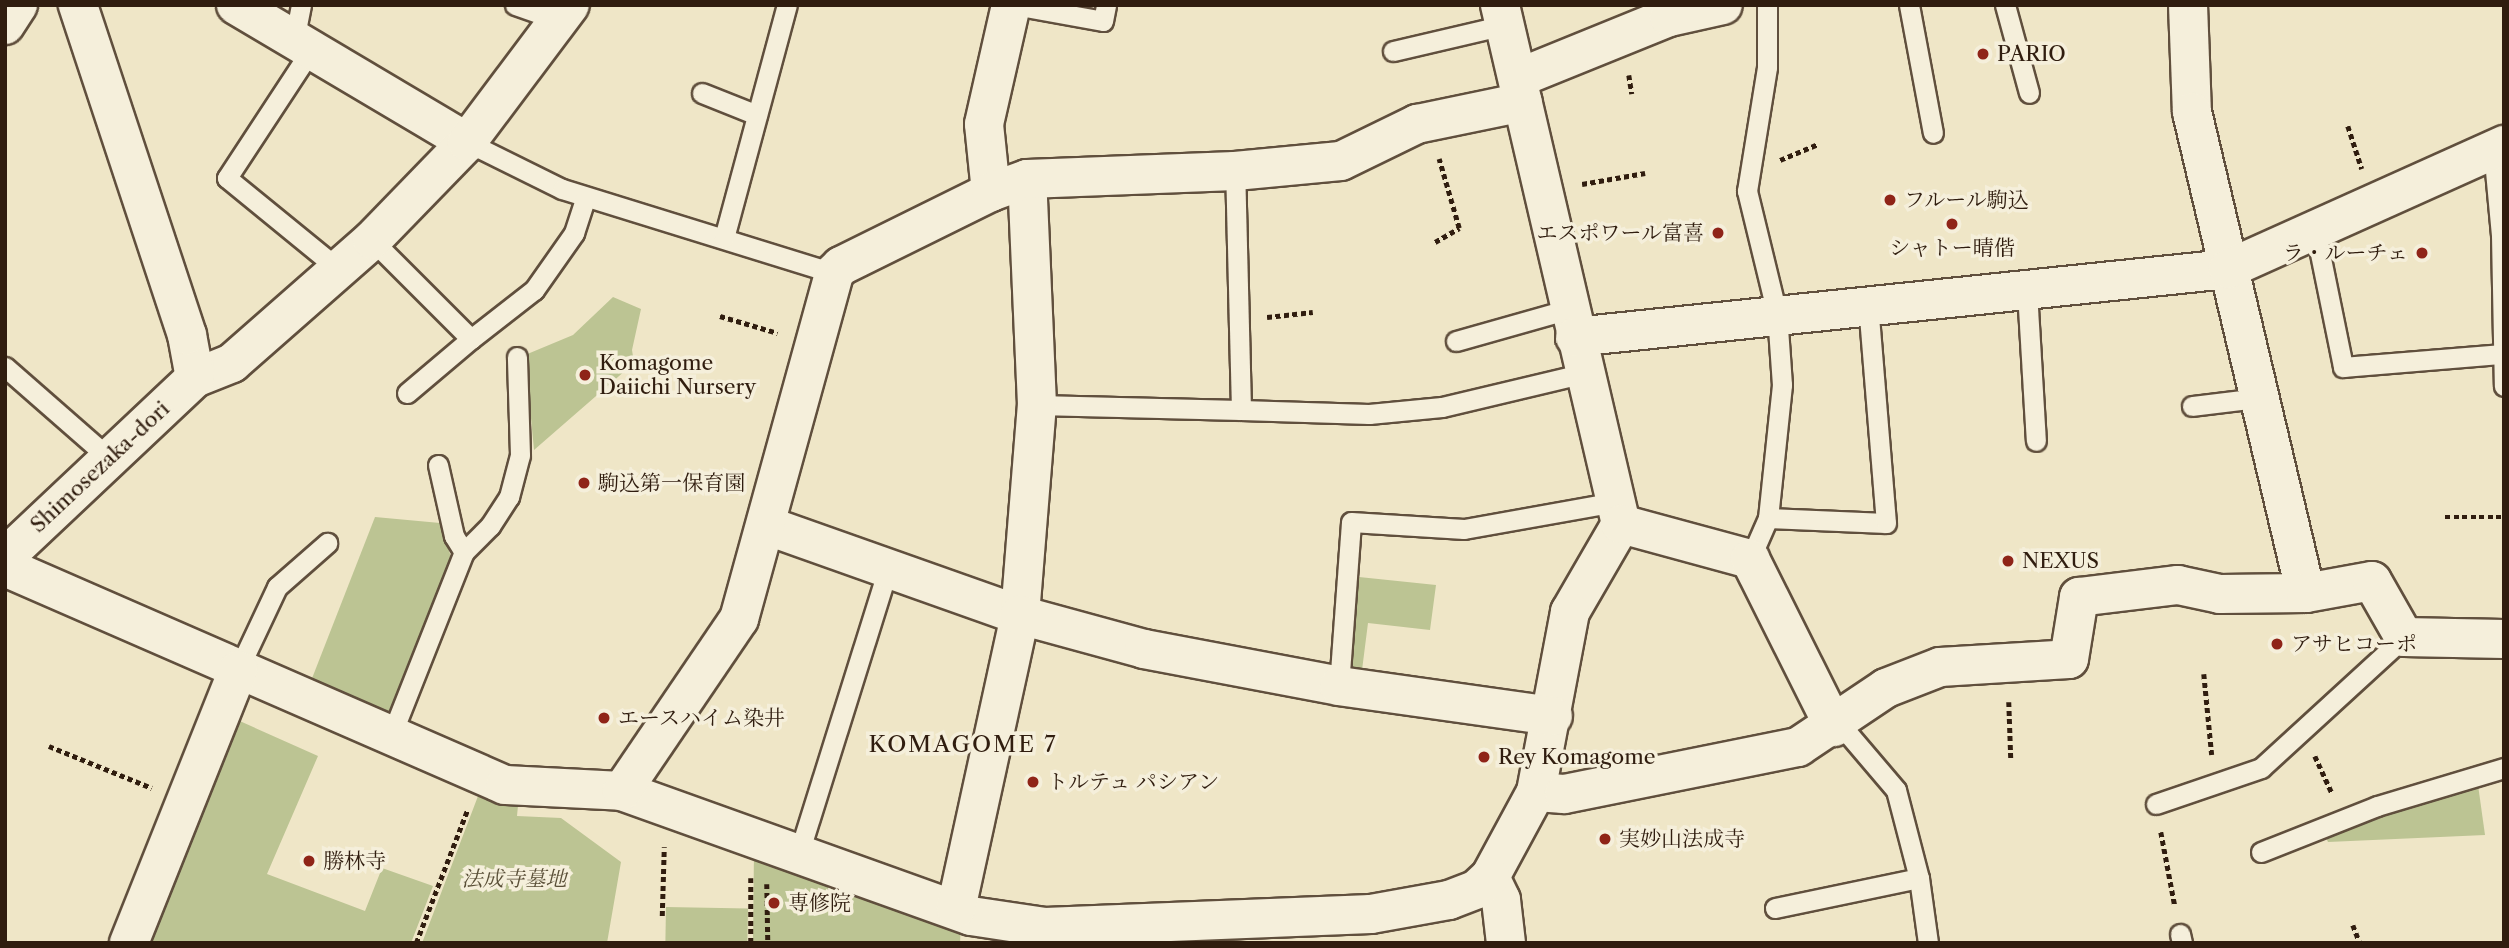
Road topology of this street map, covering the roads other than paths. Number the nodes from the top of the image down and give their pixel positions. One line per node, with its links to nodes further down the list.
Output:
1 (18, 5): 15 (street)
2 (78, 5): 45 (street)
3 (236, 5): 16 (street)
4 (515, 5): 13 (lane)
5 (787, 5): 21 (lane)
6 (1012, 5): 7 (lane); 27 (street)
7 (1106, 5)
8 (1723, 5): 18 (street)
9 (1767, 5): 37 (lane)
10 (1909, 5): 22 (lane)
11 (2005, 5): 20 (lane)
12 (2188, 5): 32 (street)
13 (564, 13): 23 (street)
14 (1503, 15): 17 (lane); 18 (street)
15 (5, 25)
16 (302, 32): 23 (street); 33 (lane)
17 (1393, 51)
18 (1522, 90): 25 (street); 38 (street)
19 (702, 93): 21 (lane)
20 (2029, 93)
21 (757, 114): 30 (lane)
22 (1933, 133)
23 (467, 142): 28 (lane); 31 (street)
24 (2498, 147): 29 (street); 41 (lane)
25 (1235, 171): 26 (street); 51 (lane)
26 (1027, 180): 27 (street); 49 (street)
27 (991, 191): 34 (street)
28 (586, 197): 30 (lane); 39 (lane)
29 (2315, 229): 32 (street); 41 (lane)
30 (724, 238): 34 (lane)
31 (372, 240): 33 (street); 39 (lane)
32 (2228, 269): 35 (street); 48 (street)
33 (340, 270): 45 (street)
34 (834, 273): 57 (street)
35 (2027, 291): 36 (street); 52 (lane)
36 (1868, 305): 37 (street); 56 (lane)
37 (1777, 314): 38 (street); 56 (lane)
38 (1572, 323): 40 (lane); 44 (street)
39 (471, 339): 47 (lane)
40 (1456, 341)
41 (2502, 354): 46 (lane)
42 (517, 357): 59 (lane)
43 (5, 368): 53 (lane)
44 (1585, 373): 51 (lane); 55 (street)
45 (195, 378): 53 (street, Shimosezaka-dori)
46 (2504, 387)
47 (407, 393)
48 (2258, 398): 50 (lane); 64 (street)
49 (1037, 405): 51 (lane); 65 (street)
50 (2192, 406)
51 (1241, 410)
52 (2036, 441)
53 (110, 459): 60 (street, Shimosezaka-dori)
54 (438, 465): 59 (lane)
55 (1618, 513): 61 (street); 69 (lane); 70 (street)
56 (1768, 518): 61 (lane)
57 (768, 526): 63 (street); 74 (street)
58 (327, 543): 68 (lane)
59 (464, 552): 72 (lane)
60 (5, 557)
61 (1750, 559): 71 (street)
62 (5, 567): 68 (street)
63 (888, 568): 65 (street); 78 (lane)
64 (2306, 593): 66 (street); 71 (street)
65 (1020, 615): 69 (street); 82 (street)
66 (2404, 637): 67 (street); 76 (lane)
67 (2504, 639)
68 (238, 670): 72 (street); 83 (street)
69 (1339, 686): 70 (street)
70 (1553, 716): 75 (street)
71 (1837, 725): 75 (street); 80 (lane)
72 (391, 736): 74 (street)
73 (2504, 768): 77 (lane)
74 (622, 791): 78 (street)
75 (1536, 792): 79 (street)
76 (2156, 804)
77 (2261, 852)
78 (783, 865): 82 (street)
79 (1490, 877): 82 (street); 84 (street)
80 (1919, 878): 81 (lane); 85 (lane)
81 (1775, 908)
82 (956, 909)
83 (129, 943)
84 (1506, 943)
85 (1928, 943)

